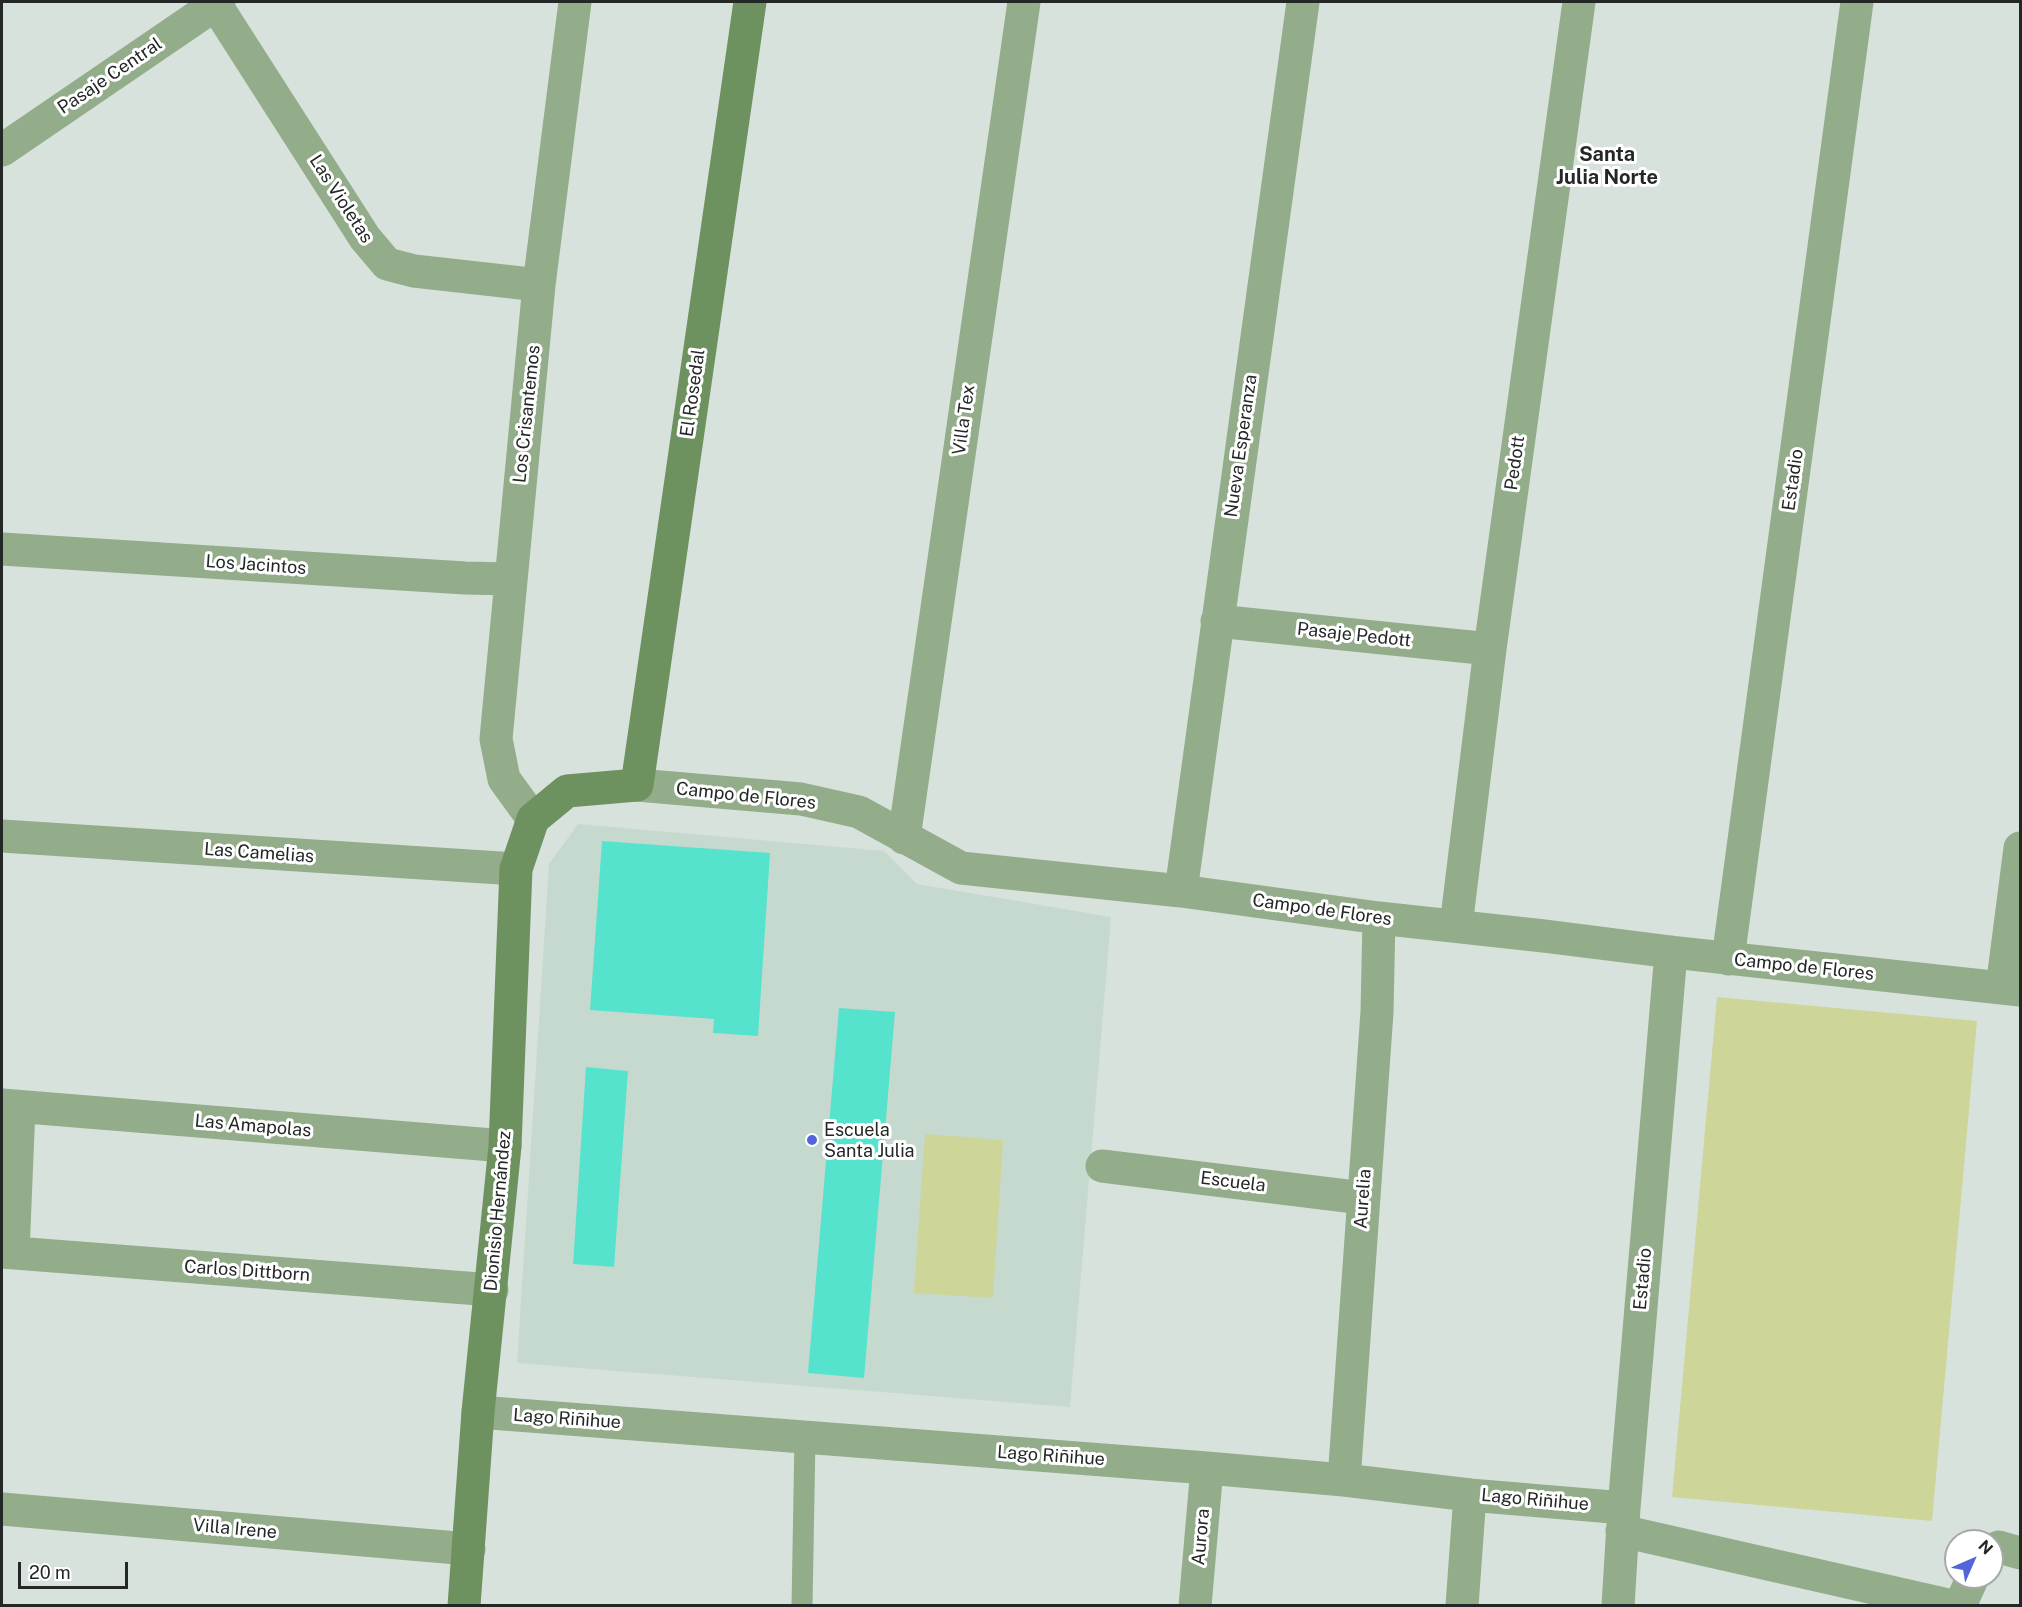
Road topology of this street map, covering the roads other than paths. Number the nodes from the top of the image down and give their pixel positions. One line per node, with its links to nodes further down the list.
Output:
1 (216, 2): 8 (street, Pasaje Central); 9 (street, Las Violetas)
2 (575, 2): 9 (street, Los Crisantemos)
3 (750, 2): 14 (street, El Rosedal)
4 (1024, 2): 17 (street, Villa Tex)
5 (1303, 2): 12 (street, Nueva Esperanza)
6 (1579, 2): 13 (street, Pedott)
7 (1857, 2): 24 (street, Estadio)
8 (2, 150)
9 (540, 285): 11 (street, Los Crisantemos)
10 (2, 549): 11 (street, Los Jacintos)
11 (510, 579): 15 (street, Los Crisantemos)
12 (1217, 621): 13 (street, Pasaje Pedott); 20 (street, Nueva Esperanza)
13 (1490, 649): 22 (street, Pedott)
14 (637, 785): 15 (street); 17 (street, Campo de Flores)
15 (533, 819): 19 (street, Dionisio Hernández)
16 (2, 837): 19 (street, Las Camelias)
17 (904, 838): 20 (street, Campo de Flores)
18 (2020, 848): 25 (street)
19 (516, 869): 27 (street, Dionisio Hernández)
20 (1181, 891): 21 (street, Campo de Flores)
21 (1379, 918): 22 (street, Campo de Flores); 29 (street, Aurelia)
22 (1456, 926): 23 (street, Campo de Flores)
23 (1671, 952): 24 (street, Campo de Flores); 38 (street, Estadio)
24 (1728, 959): 25 (street, Campo de Flores)
25 (2011, 989)
26 (10, 1106): 27 (street, Las Amapolas); 30 (street)
27 (505, 1146): 31 (street, Dionisio Hernández)
28 (1102, 1166): 29 (street, Escuela)
29 (1363, 1198): 35 (street, Aurelia)
30 (7, 1252): 31 (street, Carlos Dittborn)
31 (492, 1290): 32 (street, Dionisio Hernández)
32 (478, 1412): 33 (street, Lago Riñihue); 40 (street, Dionisio Hernández)
33 (805, 1438): 34 (street, Lago Riñihue); 44 (lane)
34 (1207, 1468): 35 (street, Lago Riñihue); 45 (street, Aurora)
35 (1344, 1480): 36 (street, Lago Riñihue)
36 (1470, 1495): 38 (street, Lago Riñihue); 46 (street)
37 (2, 1509): 40 (street, Villa Irene)
38 (1623, 1519): 47 (street, Estadio); 48 (street, Lago Riñihue)
39 (2004, 1548): 41 (street)
40 (469, 1549): 43 (street, Dionisio Hernández)
41 (2020, 1553)
42 (1968, 1589): 48 (street, Lago Riñihue)
43 (464, 1605)
44 (802, 1605)
45 (1195, 1605)
46 (1462, 1605)
47 (1618, 1605)
48 (1954, 1605)

